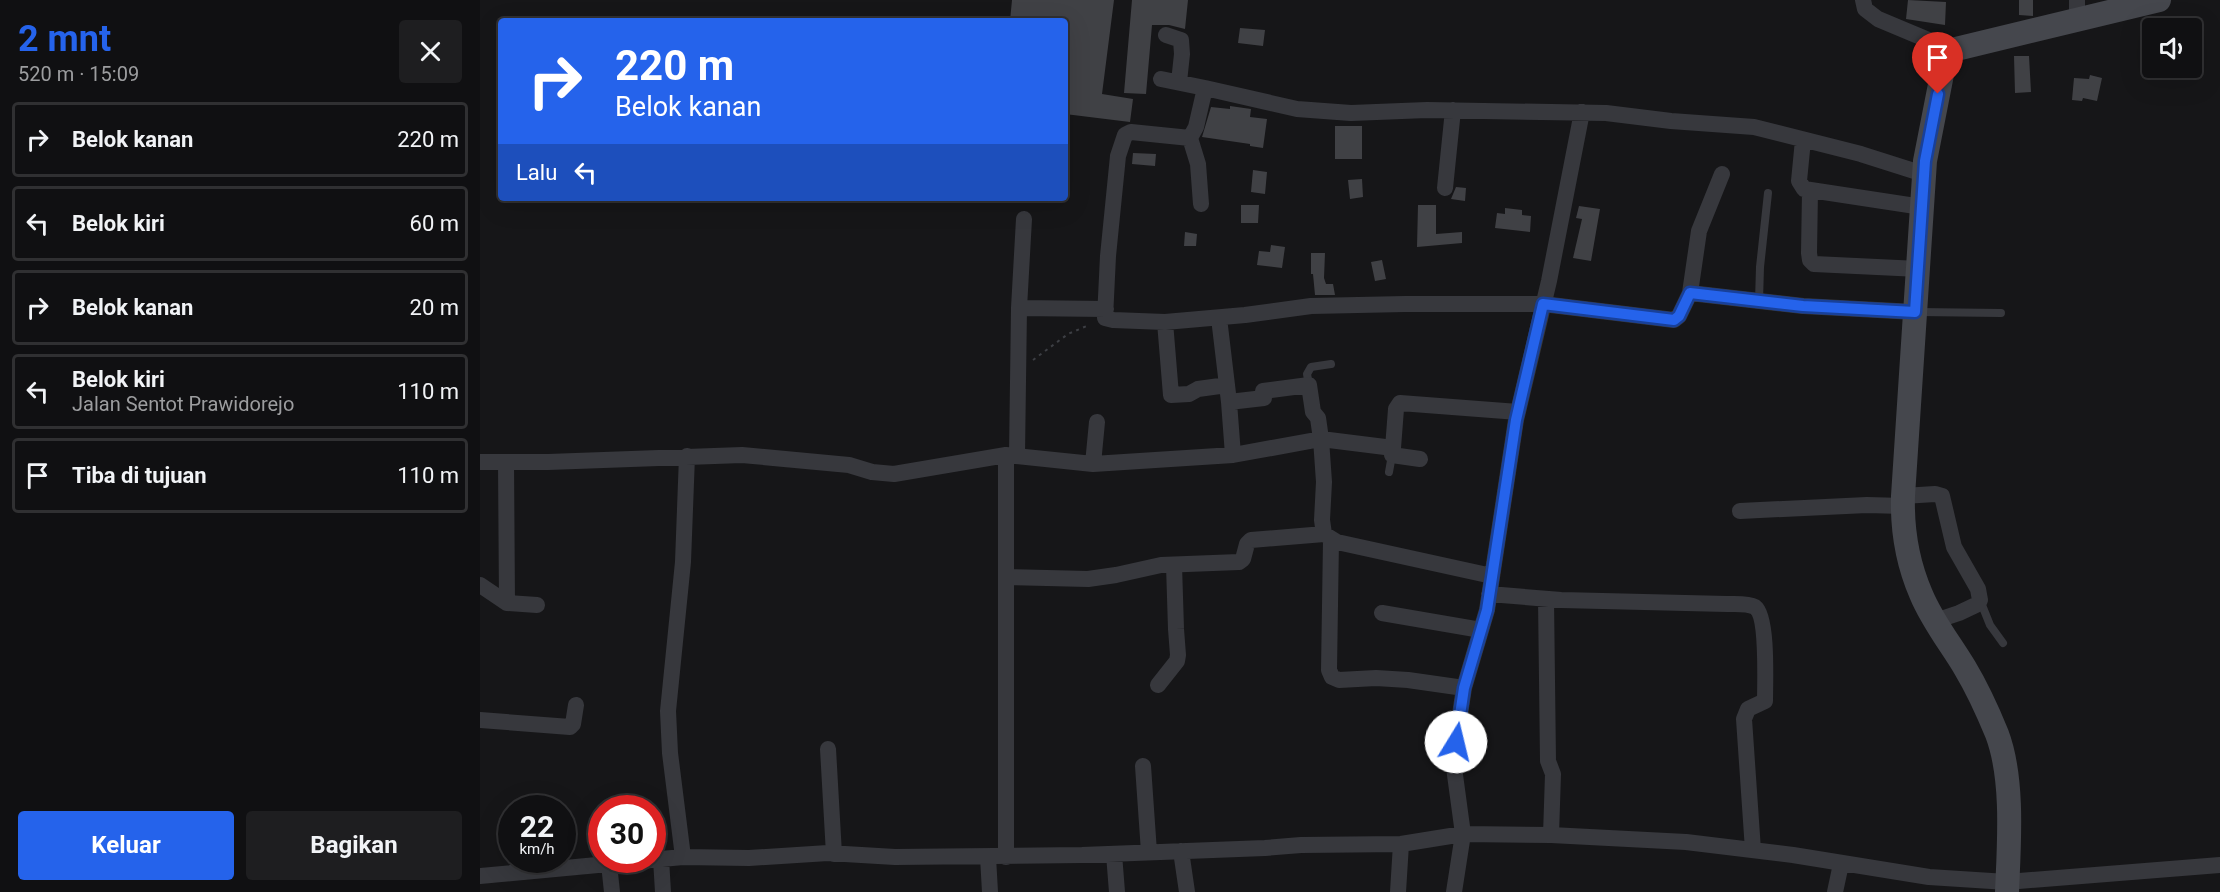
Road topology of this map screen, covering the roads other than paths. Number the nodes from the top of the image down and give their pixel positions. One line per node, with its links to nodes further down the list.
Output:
1 (1863, 0): 5 (street)
2 (2159, 0): 3 (main road)
3 (2077, 10): 5 (main road)
4 (1166, 35): 7 (street)
5 (1952, 50): 14 (main road)
6 (1161, 79): 7 (street)
7 (1179, 82): 8 (street)
8 (1205, 88): 9 (street); 11 (street)
9 (1453, 110): 10 (street); 15 (street)
10 (1582, 112): 12 (street); 24 (street)
11 (1190, 138): 18 (street); 28 (street)
12 (1803, 140): 14 (street); 16 (street)
13 (1722, 174): 22 (street)
14 (1924, 174): 19 (main road)
15 (1444, 188)
16 (1810, 191): 19 (street); 21 (street)
17 (1768, 193): 23 (lane)
18 (1201, 204)
19 (1922, 207): 21 (main road)
20 (1024, 219): 25 (street)
21 (1919, 269): 26 (main road)
22 (1690, 293): 23 (street); 24 (street)
23 (1759, 302): 26 (street)
24 (1543, 304): 29 (street); 34 (street)
25 (1019, 308): 28 (street); 38 (street)
26 (1919, 312): 27 (lane); 46 (main road)
27 (2001, 313)
28 (1105, 314): 30 (street)
29 (1219, 318): 30 (street); 33 (street)
30 (1165, 322): 33 (street)
31 (1331, 364): 32 (lane)
32 (1309, 385): 33 (street); 36 (street)
33 (1228, 394): 39 (street)
34 (1518, 412): 37 (street); 50 (street)
35 (1097, 422): 44 (street)
36 (1321, 439): 37 (street); 39 (street); 48 (street)
37 (1392, 451): 41 (street); 45 (lane)
38 (1011, 455): 40 (street); 44 (street); 51 (street)
39 (1233, 455): 44 (street)
40 (687, 456): 43 (street); 76 (street)
41 (1420, 459)
42 (480, 462): 43 (street)
43 (506, 462): 56 (street)
44 (1092, 464)
45 (1389, 472)
46 (1908, 499): 47 (street); 55 (street); 59 (main road)
47 (1740, 511)
48 (1328, 537): 49 (street); 50 (street); 63 (street)
49 (1174, 565): 51 (street); 62 (street)
50 (1492, 576): 53 (street)
51 (1006, 577): 78 (street)
52 (480, 585): 56 (street)
53 (1489, 594): 54 (street); 60 (street)
54 (1546, 599): 69 (street); 71 (street)
55 (1980, 600): 59 (street); 61 (lane)
56 (507, 603): 57 (street)
57 (537, 605)
58 (1382, 614): 60 (street)
59 (1938, 620): 86 (main road)
60 (1481, 630): 63 (street)
61 (2003, 643)
62 (1158, 685)
63 (1464, 688): 68 (street)
64 (576, 705): 65 (street)
65 (480, 720)
66 (828, 749): 74 (street)
67 (1143, 766): 73 (street)
68 (1463, 834): 69 (street); 70 (street); 93 (street)
69 (1551, 835): 71 (street)
70 (1401, 844): 72 (street); 92 (street)
71 (1753, 850): 80 (street)
72 (1181, 851): 73 (street); 91 (street)
73 (1149, 852): 75 (street)
74 (834, 854): 76 (street); 77 (street)
75 (1114, 854): 78 (street); 90 (street)
76 (683, 857): 79 (street)
77 (988, 857): 78 (street); 89 (street)
78 (1006, 857)
79 (666, 859)
80 (1841, 864): 86 (street); 94 (street)
81 (588, 866): 85 (street)
82 (2220, 866): 86 (street)
83 (610, 873): 87 (street)
84 (662, 873): 88 (street)
85 (480, 876)
86 (2007, 887)
87 (612, 892)
88 (663, 892)
89 (990, 892)
90 (1117, 892)
91 (1187, 892)
92 (1398, 892)
93 (1454, 892)
94 (1835, 892)

